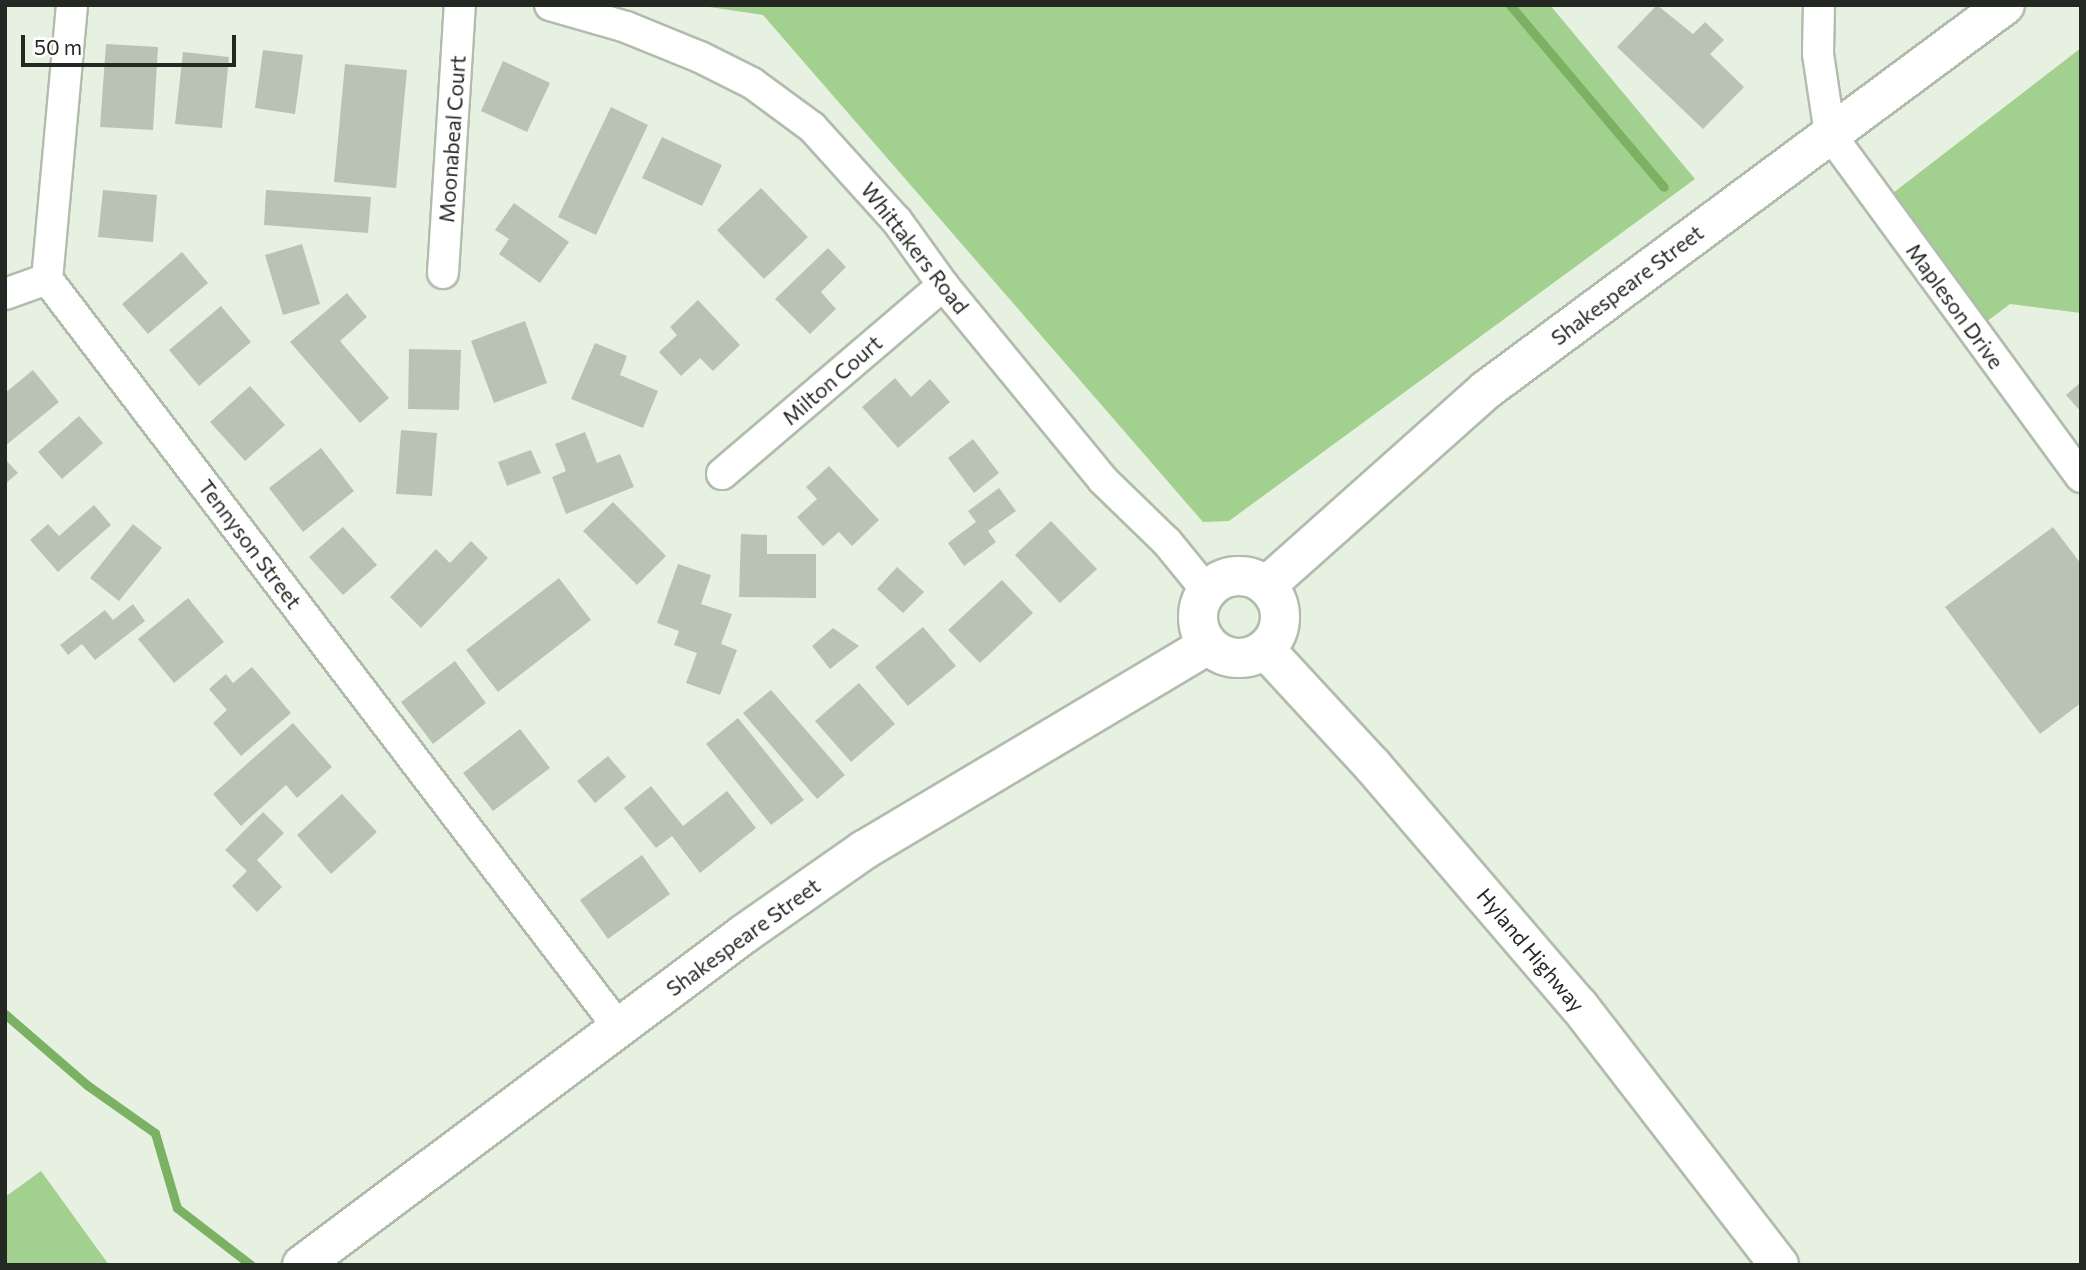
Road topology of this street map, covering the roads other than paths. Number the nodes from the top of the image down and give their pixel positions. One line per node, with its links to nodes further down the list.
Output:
1 (72, 5): 8 (street)
2 (460, 5): 7 (street, Moonabeal Court)
3 (550, 5): 9 (street, Whittakers Road)
4 (1819, 5): 6 (street)
5 (2005, 5): 6 (main road, Shakespeare Street)
6 (1830, 134): 12 (street, Mapleson Drive); 13 (main road, Shakespeare Street)
7 (443, 273)
8 (47, 279): 10 (street); 17 (street, Tennyson Street)
9 (943, 285): 11 (street, Milton Court); 14 (street, Whittakers Road)
10 (5, 294)
11 (722, 474)
12 (2081, 477)
13 (1266, 586): 14 (main road); 16 (main road)
14 (1206, 591): 15 (main road)
15 (1208, 645): 16 (main road); 17 (main road, Shakespeare Street)
16 (1265, 649): 19 (main road, Hyland Highway)
17 (619, 1028): 18 (main road, Shakespeare Street)
18 (302, 1265)
19 (1779, 1265)

